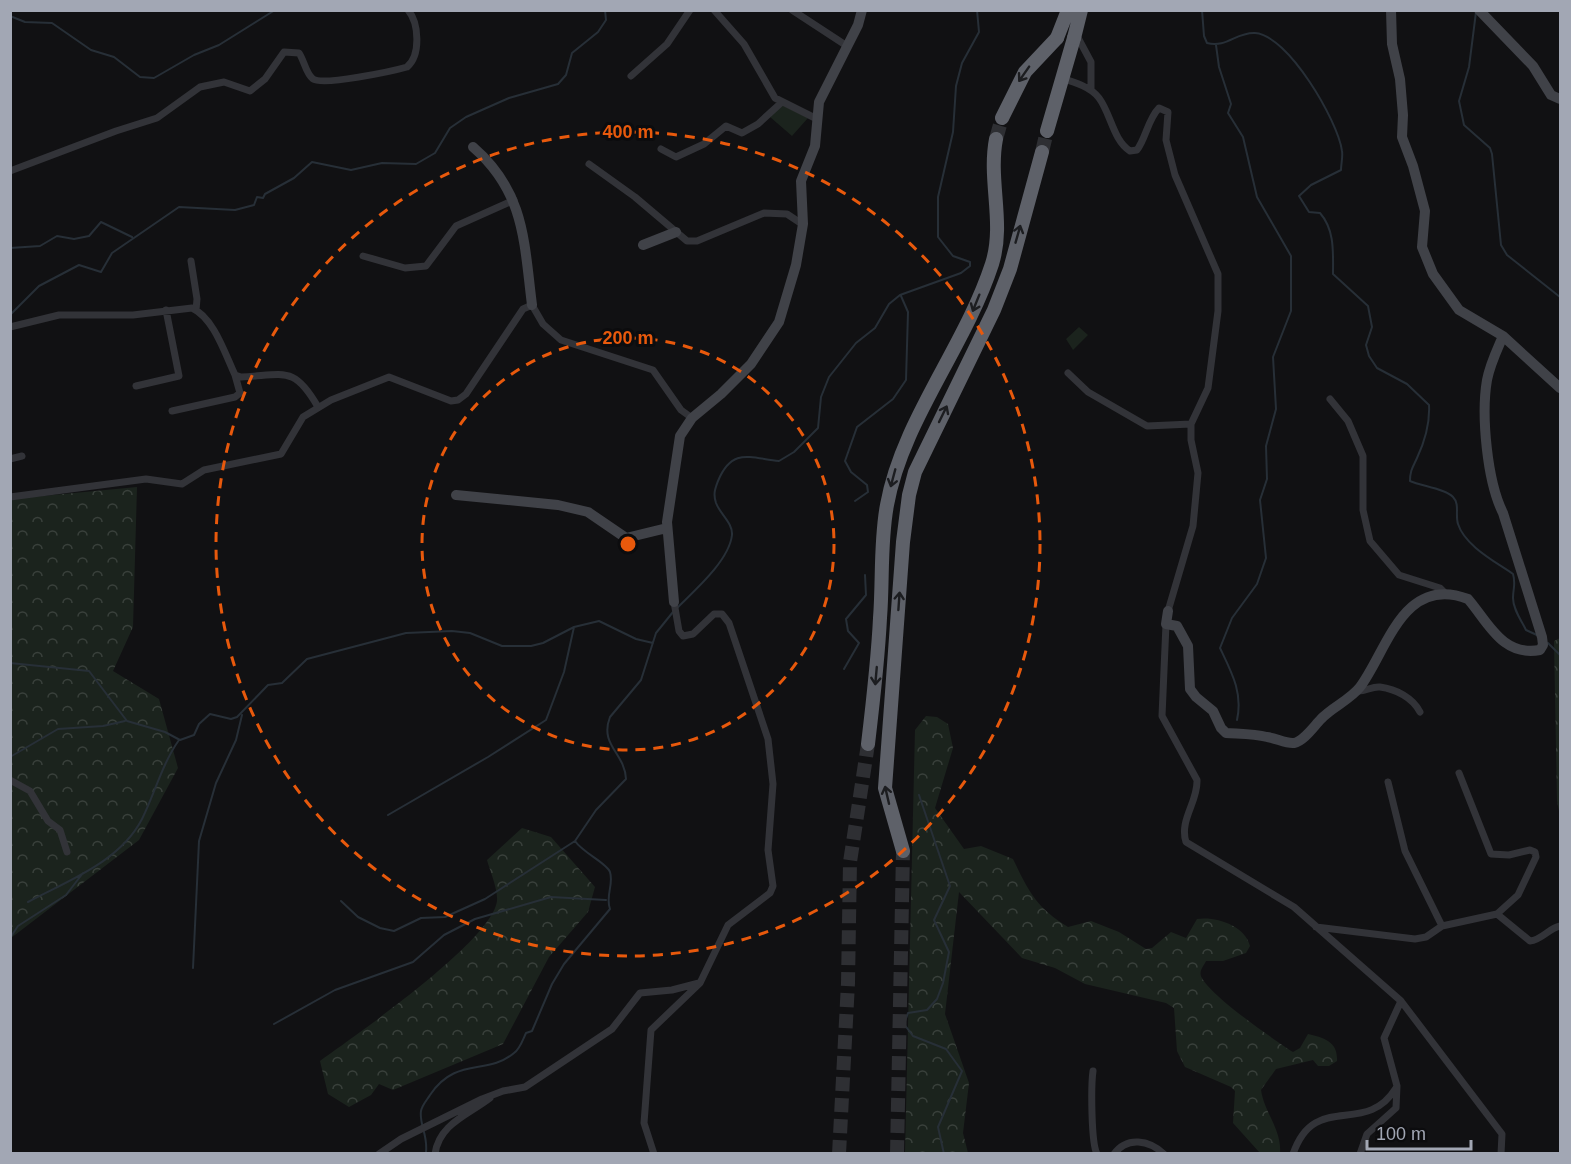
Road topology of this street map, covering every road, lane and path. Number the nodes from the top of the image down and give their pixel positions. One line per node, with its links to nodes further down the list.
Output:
1 (408, 10): 25 (street)
2 (690, 10): 12 (street)
3 (714, 10): 16 (street)
4 (792, 10): 11 (street)
5 (862, 10): 11 (street)
6 (1061, 10): 14 (street)
7 (1068, 10): 17 (highway, one-way to 17, bridge)
8 (1081, 10): 13 (highway, bridge)
9 (1391, 10): 36 (street)
10 (1479, 12): 15 (street)
11 (847, 46): 18 (street)
12 (631, 76)
13 (1061, 78): 14 (street); 19 (highway)
14 (1091, 90): 45 (street)
15 (1560, 99)
16 (782, 102): 18 (street); 22 (street)
17 (1002, 118)
18 (817, 119): 27 (street)
19 (1047, 131)
20 (996, 139): 57 (highway, one-way to 57)
21 (473, 147): 26 (street)
22 (661, 149)
23 (1042, 152): 61 (highway, one-way to 23)
24 (589, 164): 28 (street)
25 (10, 171)
26 (514, 200): 30 (street); 32 (street)
27 (803, 225): 28 (street); 44 (street)
28 (676, 232): 29 (street)
29 (643, 245)
30 (363, 256)
31 (191, 261): 34 (street)
32 (532, 305): 42 (street); 44 (street)
33 (166, 310): 34 (street); 35 (street); 39 (street)
34 (196, 310): 38 (street)
35 (10, 327)
36 (1503, 336): 40 (street); 51 (street)
37 (1068, 373): 45 (street)
38 (235, 375): 42 (street); 43 (street)
39 (136, 386)
40 (1560, 388)
41 (1330, 399): 51 (street)
42 (318, 406): 49 (street)
43 (172, 411)
44 (692, 418): 50 (street)
45 (1191, 424): 53 (street)
46 (22, 456): 47 (street)
47 (10, 459)
48 (456, 495): 50 (street)
49 (10, 497)
50 (667, 528): 52 (street)
51 (1446, 594): 55 (street)
52 (676, 606): 67 (street)
53 (1168, 610): 54 (street)
54 (1166, 624): 55 (street); 66 (street)
55 (1357, 691): 56 (street)
56 (1420, 712)
57 (868, 744)
58 (1459, 773): 63 (street)
59 (10, 780): 62 (street)
60 (1388, 782): 64 (street)
61 (903, 851)
62 (67, 852)
63 (1497, 914): 64 (street); 65 (street)
64 (1442, 926): 66 (street)
65 (1560, 926)
66 (1316, 927): 68 (street)
67 (700, 983): 71 (street); 74 (street)
68 (1401, 1001): 70 (street); 80 (street)
69 (1093, 1071): 75 (street)
70 (1397, 1086): 78 (street); 79 (street)
71 (496, 1093): 72 (street); 73 (street)
72 (381, 1152)
73 (435, 1154)
74 (654, 1154)
75 (1097, 1154)
76 (1114, 1154): 77 (street)
77 (1164, 1154)
78 (1293, 1154)
79 (1359, 1154)
80 (1501, 1154)

